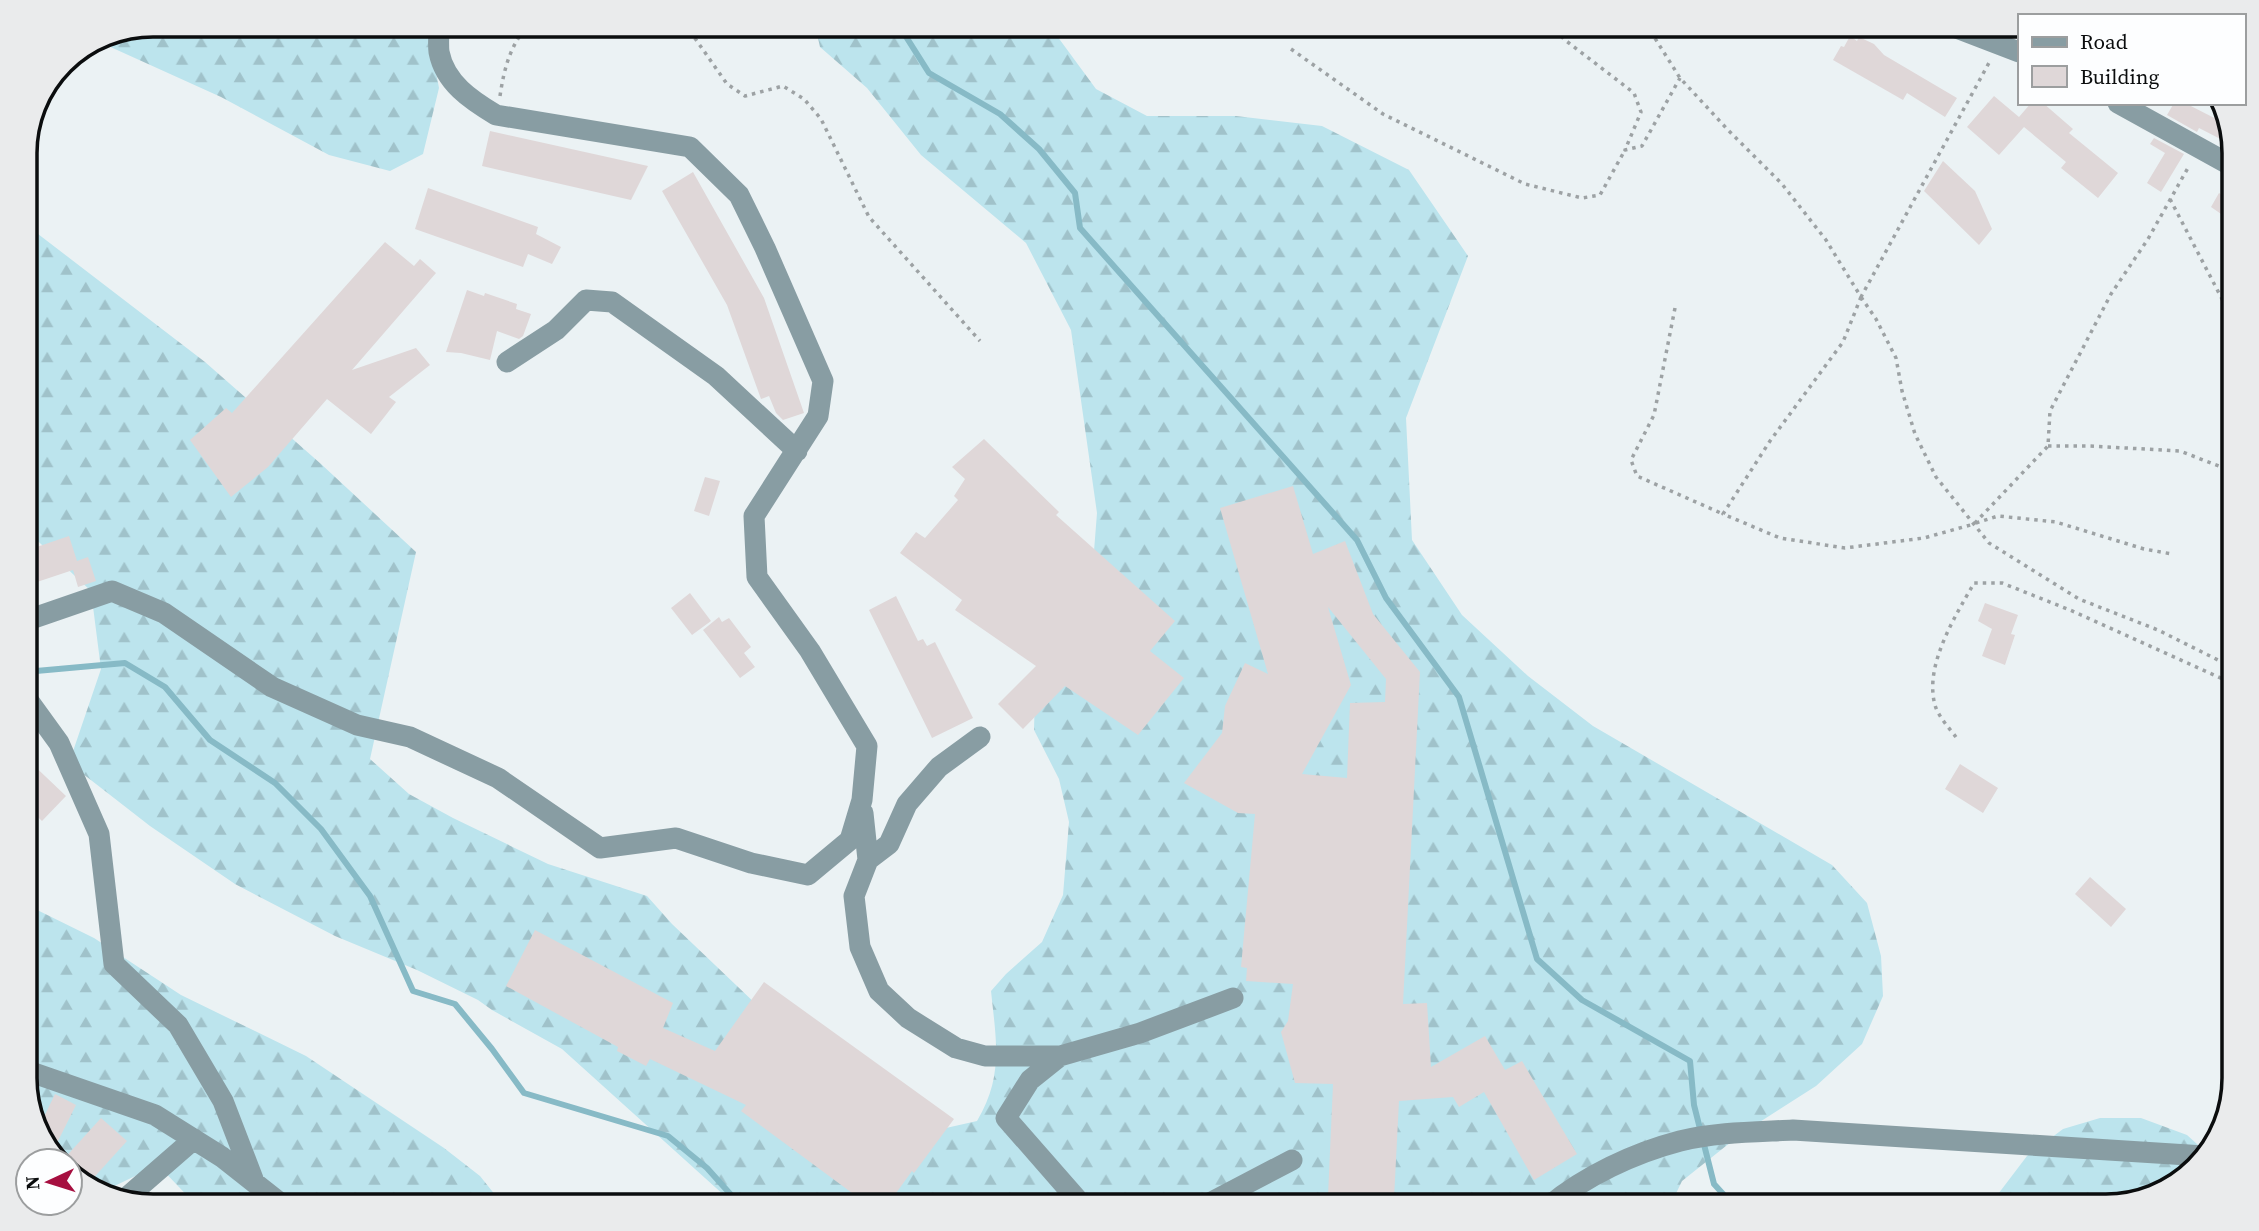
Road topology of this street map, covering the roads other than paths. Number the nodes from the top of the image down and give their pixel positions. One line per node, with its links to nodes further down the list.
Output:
1 (439, 37): 7 (street)
2 (1980, 37): 3 (street)
3 (2018, 52)
4 (2122, 105): 5 (street)
5 (2222, 160)
6 (507, 362): 7 (street)
7 (797, 451): 11 (street)
8 (37, 617): 11 (street)
9 (37, 713): 19 (street)
10 (980, 737): 12 (street)
11 (862, 800): 12 (street)
12 (867, 860): 14 (street)
13 (1233, 998): 14 (street)
14 (1060, 1056): 22 (street)
15 (37, 1074): 16 (street)
16 (194, 1139): 19 (street); 20 (street)
17 (2194, 1155): 24 (street)
18 (1292, 1160): 23 (street)
19 (253, 1179): 21 (street)
20 (133, 1192)
21 (270, 1194)
22 (1072, 1194)
23 (1227, 1194)
24 (1566, 1194)

